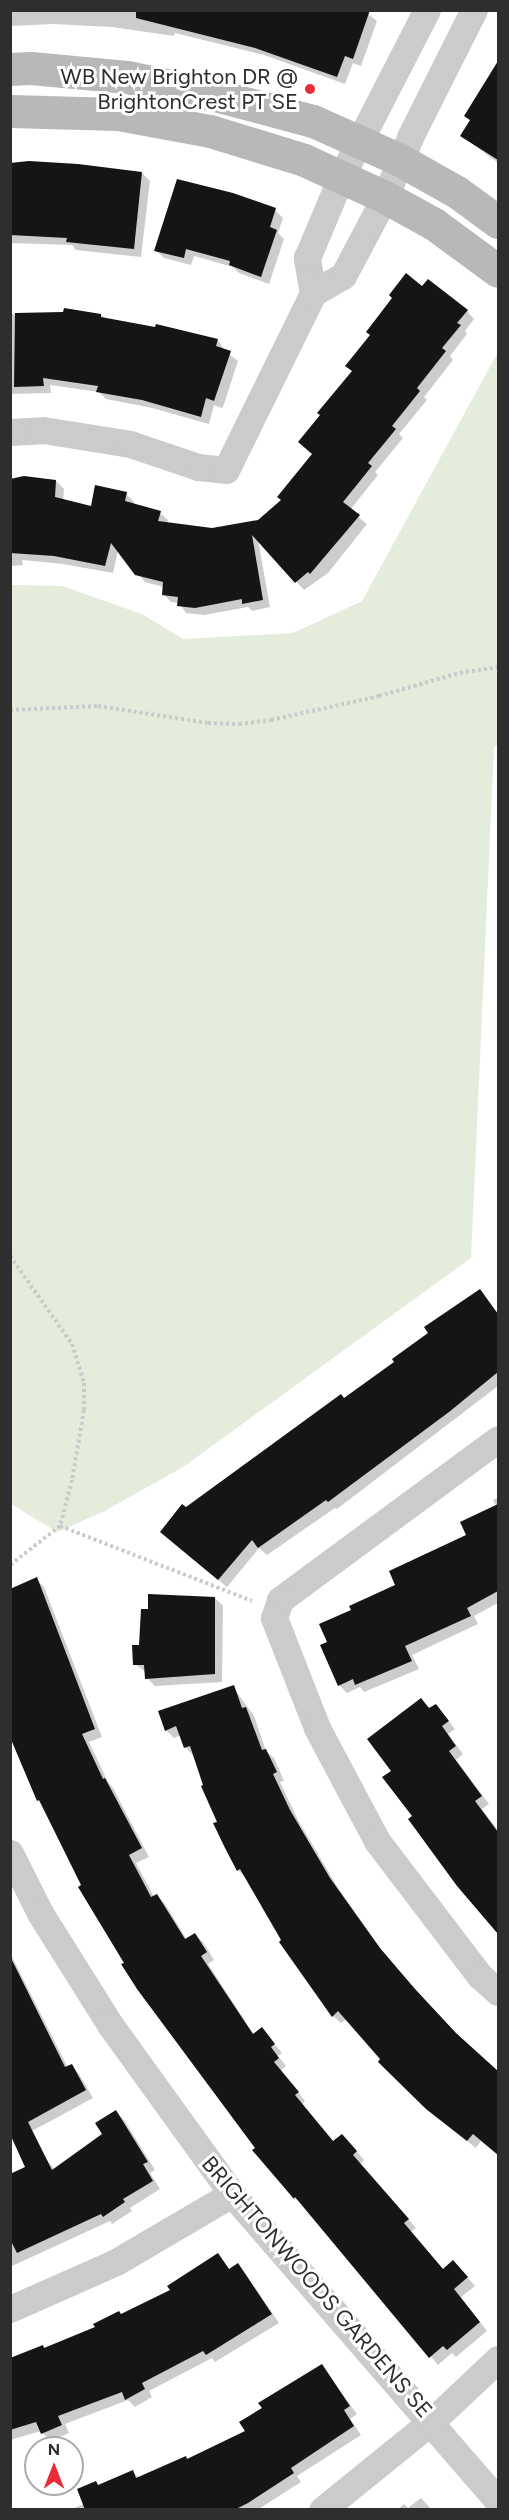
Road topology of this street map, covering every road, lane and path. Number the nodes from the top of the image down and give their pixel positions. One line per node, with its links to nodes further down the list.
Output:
1 (428, 10): 5 (street)
2 (474, 10): 6 (street)
3 (10, 69): 5 (street)
4 (10, 111): 7 (street)
5 (361, 142): 6 (street); 7 (street)
6 (400, 159): 8 (street); 9 (street)
7 (341, 177): 8 (street); 11 (street)
8 (385, 197): 10 (street); 11 (street)
9 (498, 222)
10 (498, 271)
11 (313, 293): 12 (street)
12 (10, 432)
13 (498, 667): 14 (path)
14 (10, 710)
15 (10, 1256): 17 (path)
16 (498, 1439): 19 (street)
17 (60, 1526): 18 (path); 19 (path)
18 (10, 1564)
19 (273, 1618): 21 (street)
20 (10, 1853): 22 (street, BRIGHTONWOODS GARDENS SE)
21 (498, 1992)
22 (232, 2193): 23 (street); 25 (street, BRIGHTONWOODS GARDENS SE)
23 (10, 2309)
24 (498, 2359): 25 (street)
25 (432, 2421): 26 (street, BRIGHTONWOODS GARDENS SE); 27 (street)
26 (498, 2501)
27 (322, 2510)

